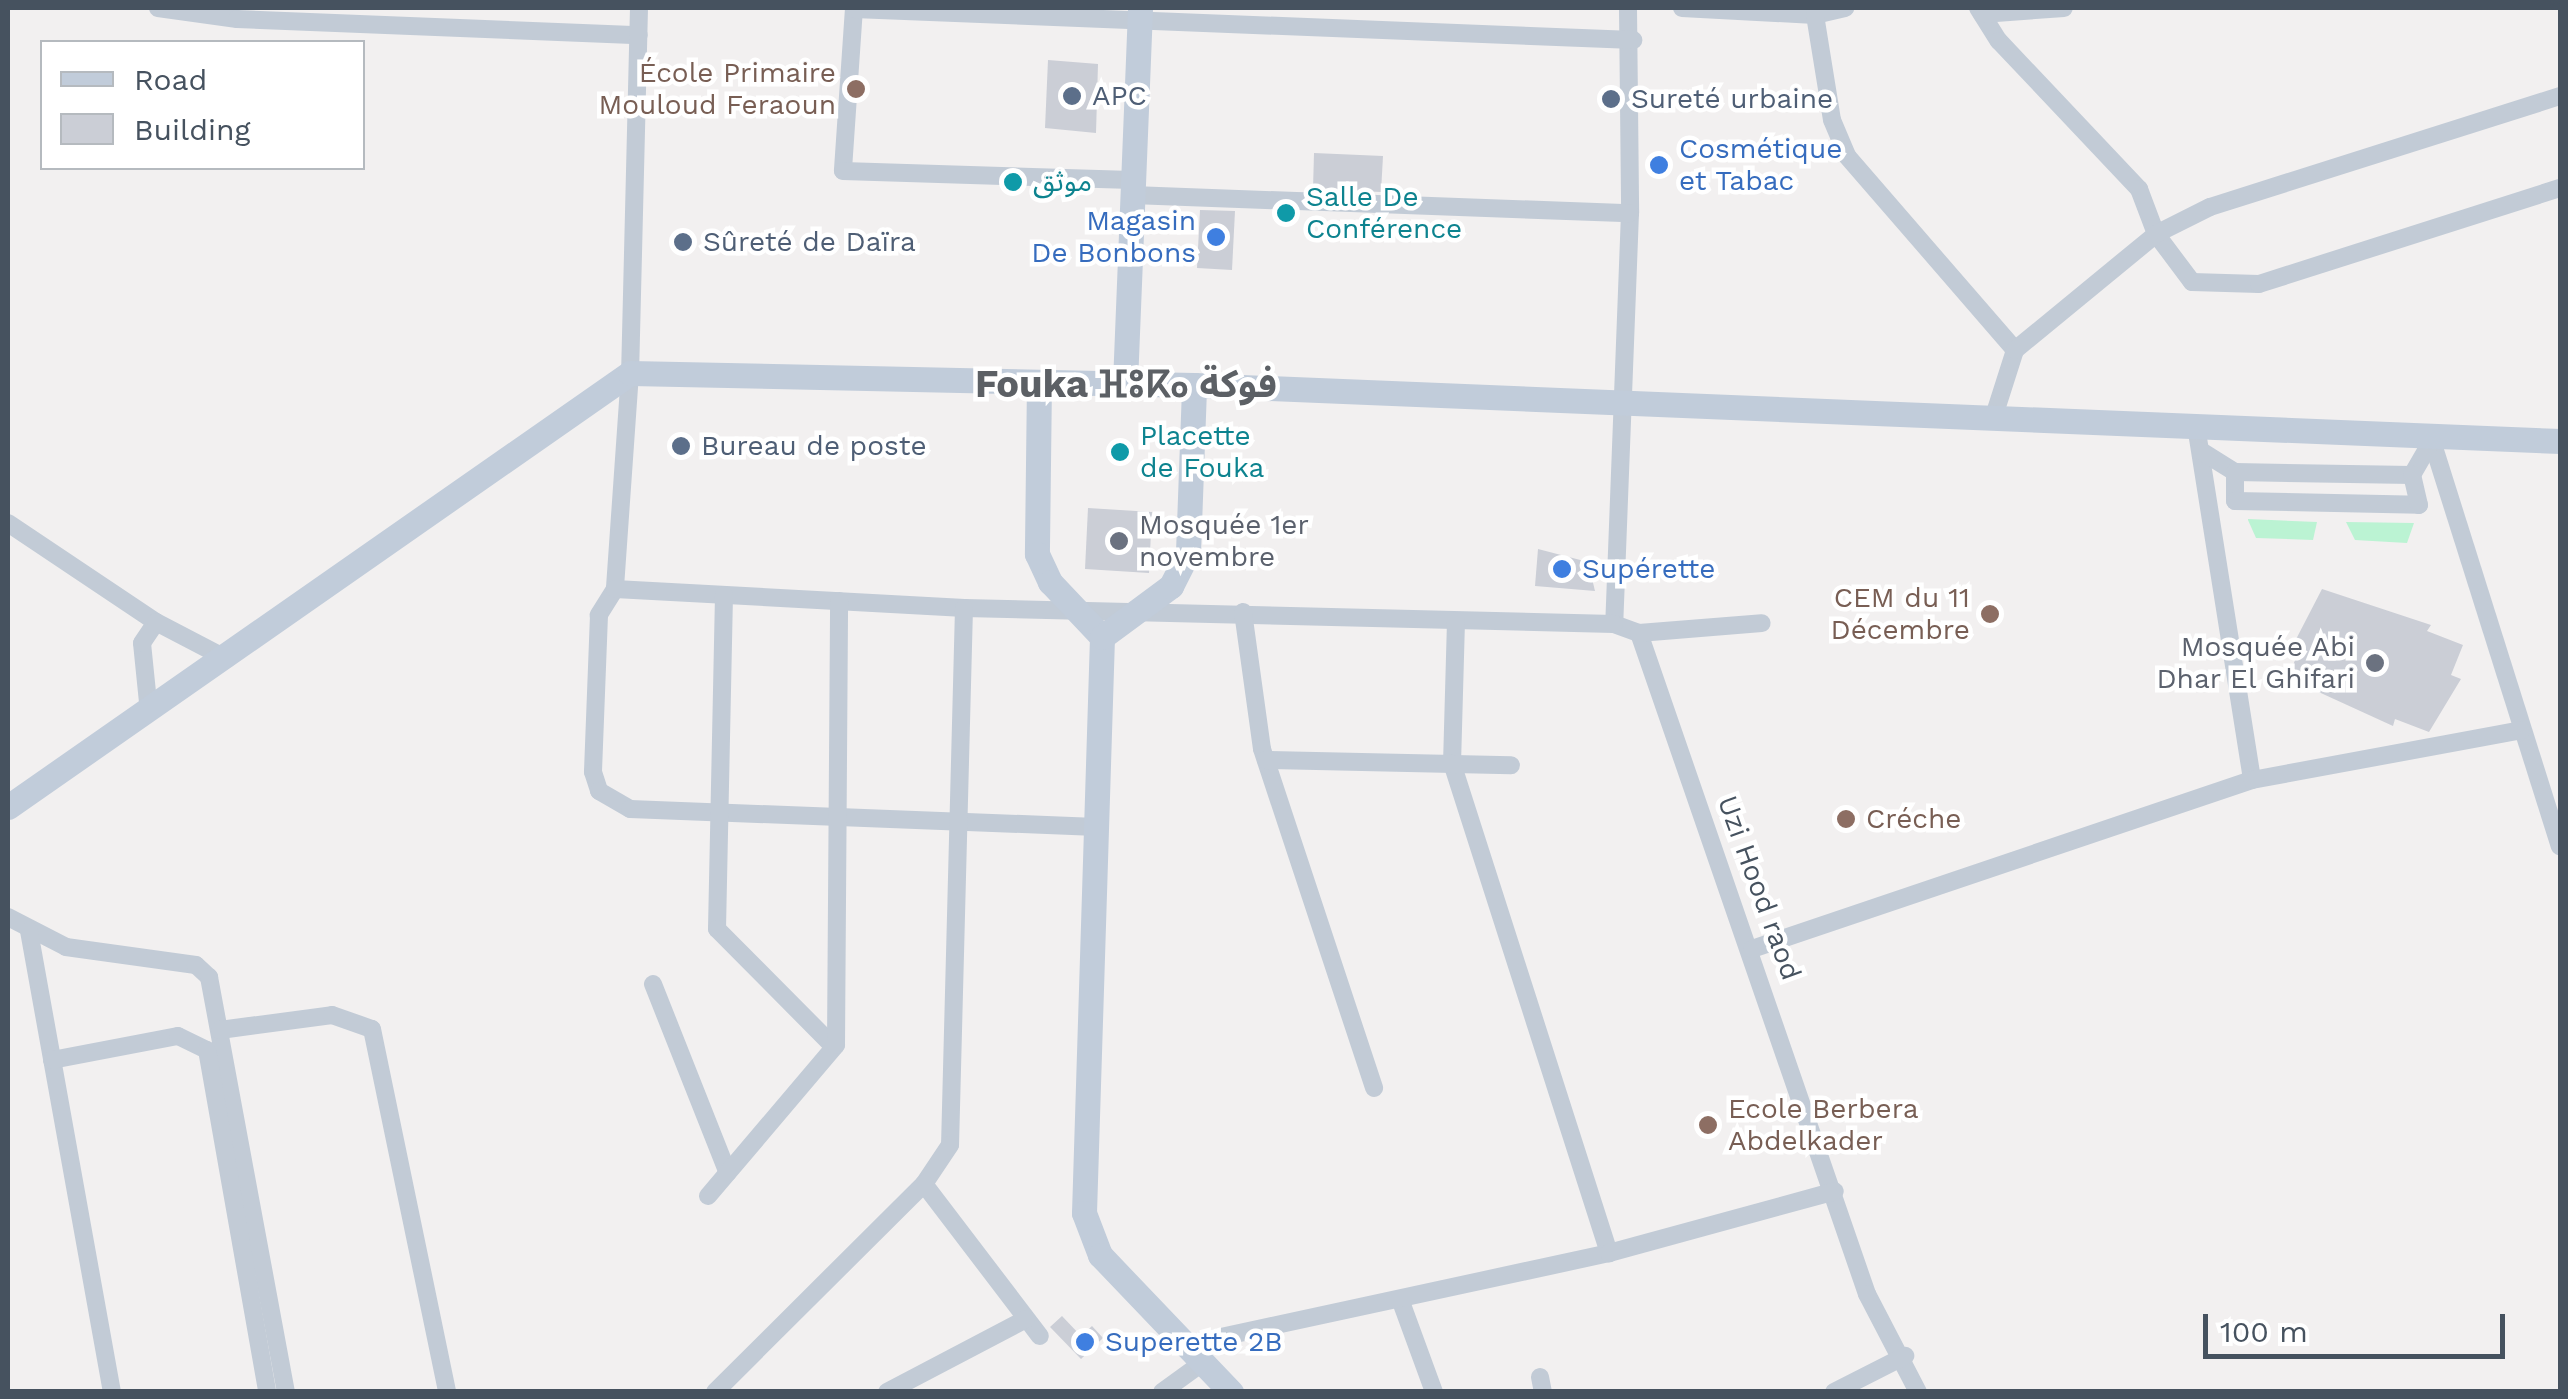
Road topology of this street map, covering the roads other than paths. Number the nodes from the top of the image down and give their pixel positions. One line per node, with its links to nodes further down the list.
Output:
1 (158, 8): 9 (street)
2 (639, 8): 12 (street)
3 (854, 8): 10 (street); 15 (street)
4 (1628, 8): 13 (street)
5 (1682, 8): 11 (street)
6 (1845, 8): 11 (street)
7 (2064, 8): 8 (street)
8 (1980, 10): 18 (street)
9 (240, 14): 12 (street)
10 (1139, 16): 13 (street); 15 (main road)
11 (1815, 16): 19 (street)
12 (638, 34): 20 (street)
13 (1633, 40): 17 (street)
14 (2560, 96): 18 (street)
15 (1132, 188): 17 (street); 22 (main road)
16 (2560, 188): 18 (street)
17 (1630, 212): 24 (street)
18 (2156, 234): 19 (street)
19 (2016, 350): 25 (street)
20 (630, 372): 21 (main road); 32 (street); 45 (main road)
21 (1038, 382): 22 (main road); 35 (main road)
22 (1126, 383): 23 (main road)
23 (1194, 386): 24 (main road); 37 (main road)
24 (1623, 402): 25 (main road); 42 (street)
25 (1994, 416): 28 (main road)
26 (2432, 440): 27 (main road); 28 (main road); 30 (street); 47 (street)
27 (2560, 441)
28 (2199, 442): 29 (street); 51 (street)
29 (2234, 472): 30 (street); 30 (street)
30 (2412, 475)
31 (8, 523): 40 (street)
32 (615, 589): 33 (street); 53 (street)
33 (724, 595): 34 (street); 53 (street)
34 (839, 601): 36 (street); 54 (street)
35 (1071, 606): 36 (street); 37 (street); 44 (main road)
36 (964, 608): 55 (street)
37 (1142, 608): 38 (street); 44 (main road)
38 (1242, 612): 39 (street); 48 (street)
39 (1456, 621): 42 (street); 49 (street)
40 (156, 622): 45 (street); 46 (street)
41 (1762, 623): 43 (street)
42 (1614, 624): 43 (street)
43 (1638, 633): 60 (street, Uzi Hood raod)
44 (1102, 637): 56 (main road)
45 (227, 660): 46 (main road)
46 (150, 712): 52 (main road)
47 (2521, 730): 51 (street); 57 (street)
48 (1266, 760): 49 (street); 65 (street)
49 (1452, 763): 50 (street); 70 (street)
50 (1511, 765)
51 (2252, 780): 60 (street)
52 (8, 808)
53 (722, 812): 54 (street); 63 (street)
54 (837, 816): 55 (street); 63 (street)
55 (958, 821): 56 (street); 67 (street)
56 (1097, 828): 74 (main road)
57 (2560, 846)
58 (8, 917): 59 (street)
59 (29, 931): 62 (street); 64 (street)
60 (1752, 949): 68 (street, Uzi Hood raod)
61 (653, 984): 66 (street)
62 (220, 1030): 78 (street); 79 (street)
63 (834, 1047): 66 (street)
64 (52, 1060): 76 (street); 77 (street)
65 (1374, 1088)
66 (728, 1173): 69 (street)
67 (924, 1184): 72 (street); 80 (street)
68 (1836, 1191): 70 (street); 75 (street, Uzi Hood raod)
69 (708, 1196)
70 (1609, 1253): 71 (street)
71 (1400, 1299): 74 (street); 84 (street)
72 (1026, 1318): 73 (street); 81 (street)
73 (1040, 1336)
74 (1193, 1354): 82 (street); 83 (main road)
75 (1904, 1356): 85 (street); 86 (street, Uzi Hood raod)
76 (112, 1392)
77 (268, 1392)
78 (286, 1392)
79 (447, 1392)
80 (715, 1392)
81 (887, 1392)
82 (1162, 1392)
83 (1231, 1392)
84 (1434, 1392)
85 (1834, 1392)
86 (1918, 1392)

